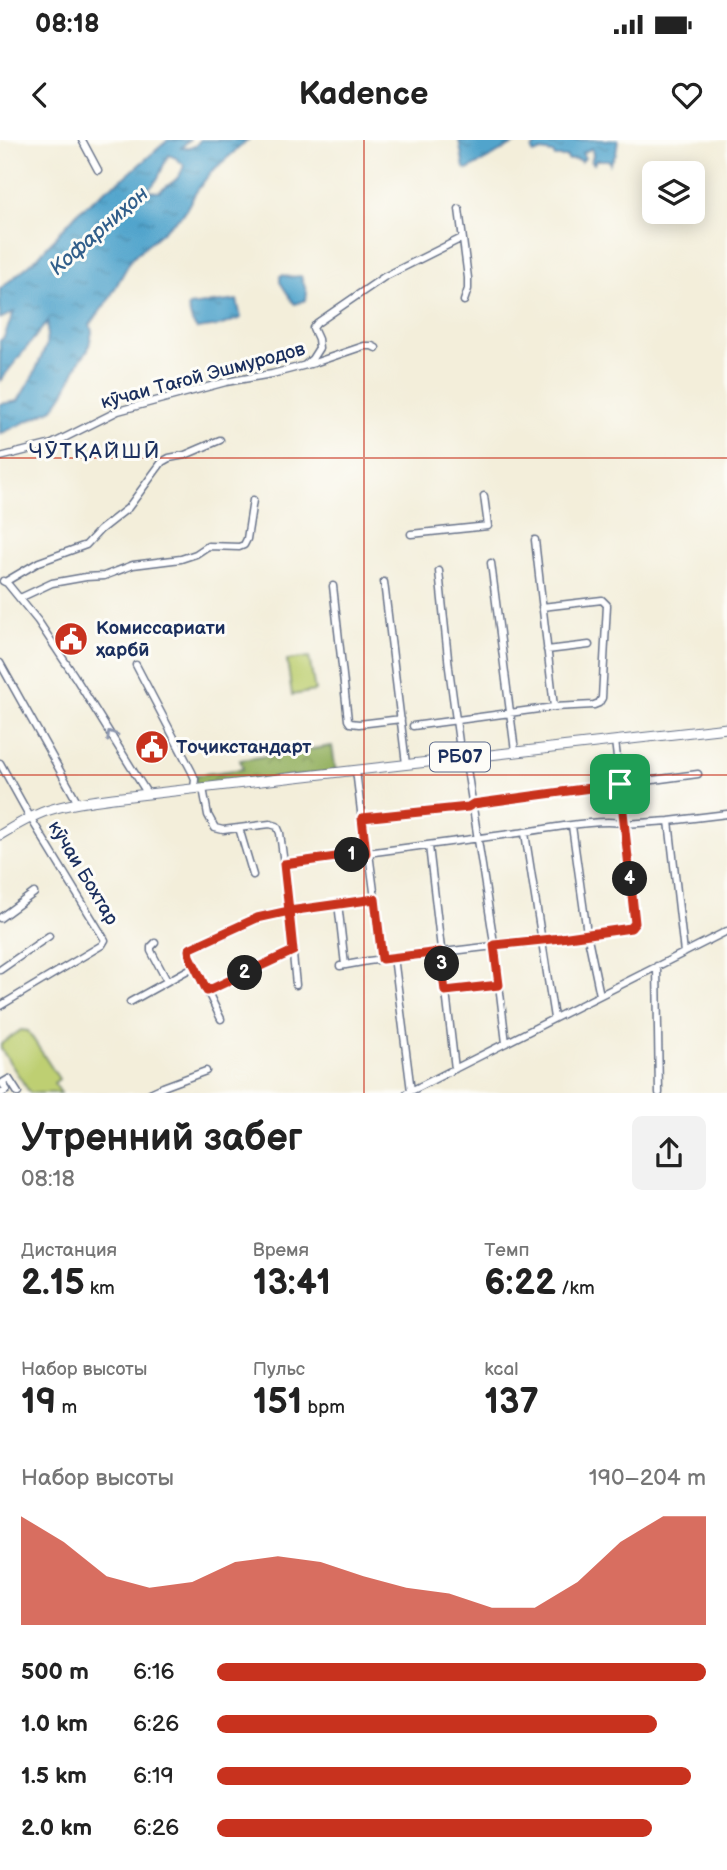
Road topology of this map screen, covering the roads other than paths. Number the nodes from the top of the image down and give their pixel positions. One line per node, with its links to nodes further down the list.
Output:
1 (82, 140): 2 (street)
2 (98, 170)
3 (459, 209): 4 (street)
4 (462, 238): 5 (street); 7 (street)
5 (464, 302)
6 (376, 348): 7 (street, кӯчаи Тағой Эшмуродов)
7 (305, 365): 9 (street, кӯчаи Тағой Эшмуродов)
8 (220, 440): 17 (street)
9 (0, 457)
10 (484, 496): 12 (street)
11 (253, 500): 20 (street)
12 (411, 534)
13 (535, 540): 21 (street)
14 (491, 563): 27 (street)
15 (439, 571): 29 (street)
16 (0, 573): 17 (street)
17 (2, 582): 20 (street)
18 (384, 582): 28 (street)
19 (333, 586): 28 (street)
20 (20, 598): 41 (street, one-way to 20)
21 (542, 607): 23 (street); 26 (street)
22 (589, 645): 23 (street)
23 (547, 650): 26 (street)
24 (0, 663): 42 (street)
25 (136, 664): 40 (street)
26 (554, 708): 27 (street)
27 (511, 714): 29 (street); 33 (street)
28 (401, 719): 36 (street)
29 (456, 720): 30 (street); 34 (street)
30 (413, 726)
31 (727, 728): 32 (highway, РБ07)
32 (615, 741): 33 (highway, РБ07); 39 (street)
33 (515, 751): 34 (highway, РБ07)
34 (463, 757): 36 (highway, РБ07); 43 (street)
35 (0, 763): 45 (street, кӯчаи Бохтар)
36 (406, 764): 37 (highway, РБ07)
37 (356, 770): 40 (highway, РБ07); 46 (street)
38 (698, 774): 39 (street)
39 (620, 784): 43 (street); 48 (street)
40 (199, 788): 41 (highway, РБ07); 50 (street)
41 (147, 793): 42 (highway, РБ07)
42 (77, 802): 45 (highway, РБ07)
43 (473, 804): 46 (street); 53 (street)
44 (727, 814): 47 (street)
45 (30, 816): 52 (highway, РБ07); 84 (street, кӯчаи Бохтар)
46 (362, 818): 55 (street)
47 (670, 821): 48 (street); 71 (street)
48 (625, 824): 49 (street); 64 (street)
49 (572, 826): 51 (street); 64 (street)
50 (239, 828): 56 (street); 57 (street)
51 (525, 832): 53 (street); 66 (street)
52 (0, 833)
53 (478, 839): 54 (street); 68 (street)
54 (429, 846): 55 (street); 70 (street)
55 (368, 853): 56 (street); 59 (street)
56 (284, 864): 61 (street)
57 (253, 875)
58 (34, 893): 62 (street)
59 (375, 899): 60 (street); 73 (street)
60 (338, 903): 61 (street); 73 (street)
61 (289, 911): 69 (street); 74 (street)
62 (0, 918)
63 (727, 931): 71 (street)
64 (587, 933): 66 (street); 82 (street)
65 (49, 936): 76 (street)
66 (540, 940): 68 (street); 85 (street)
67 (155, 943): 77 (street)
68 (494, 945): 70 (street); 79 (street)
69 (293, 951): 78 (street); 80 (street)
70 (440, 952): 72 (street); 81 (street)
71 (684, 953): 75 (street)
72 (394, 957): 73 (street); 91 (street)
73 (382, 959)
74 (195, 966): 77 (street); 80 (street)
75 (657, 967): 82 (street); 95 (street)
76 (0, 970)
77 (167, 981): 83 (street)
78 (296, 985)
79 (499, 985): 81 (street); 87 (street)
80 (207, 991): 86 (street)
81 (445, 991): 88 (street)
82 (600, 995): 85 (street)
83 (130, 1002)
84 (0, 1006)
85 (554, 1018): 87 (street)
86 (221, 1020)
87 (506, 1043): 88 (street)
88 (455, 1069): 91 (street)
89 (206, 1071): 90 (street)
90 (163, 1090): 94 (street)
91 (409, 1092)
92 (2, 1093): 93 (street)
93 (18, 1093)
94 (150, 1093)
95 (659, 1093)

